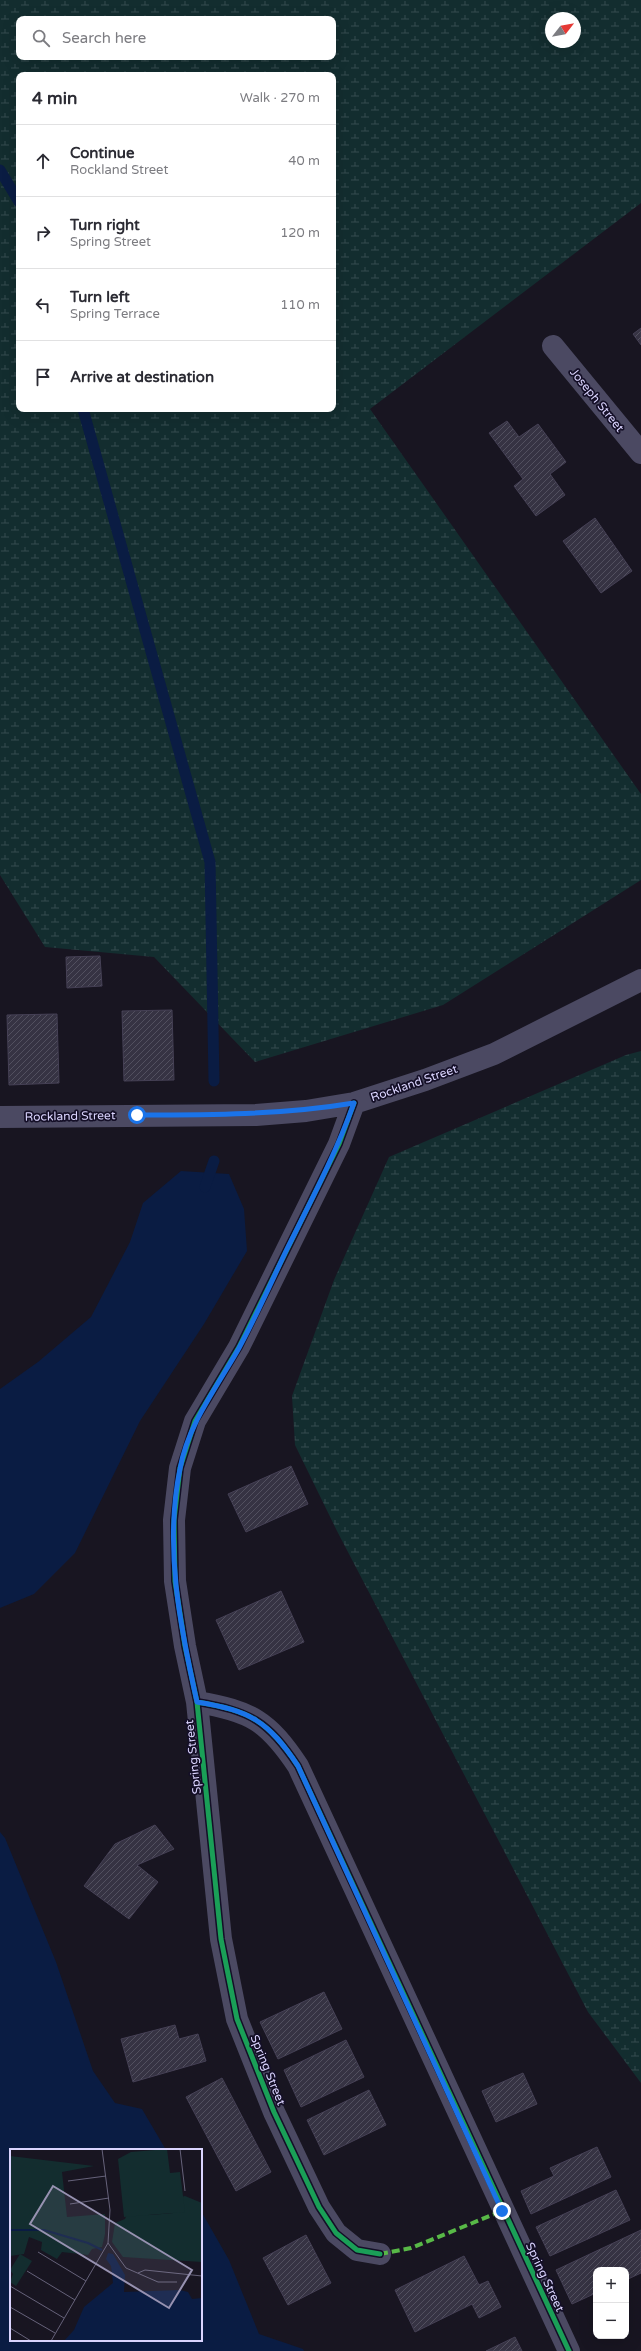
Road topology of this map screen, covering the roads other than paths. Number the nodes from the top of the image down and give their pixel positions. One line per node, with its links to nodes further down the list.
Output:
1 (553, 346): 2 (street, Joseph Street)
2 (641, 453)
3 (641, 980): 4 (street, Rockland Street)
4 (354, 1103): 5 (street, Rockland Street); 6 (street, Spring Street)
5 (0, 1117)
6 (197, 1702): 7 (street, Spring Street); 8 (street, Spring Street)
7 (380, 2254)
8 (569, 2351)

